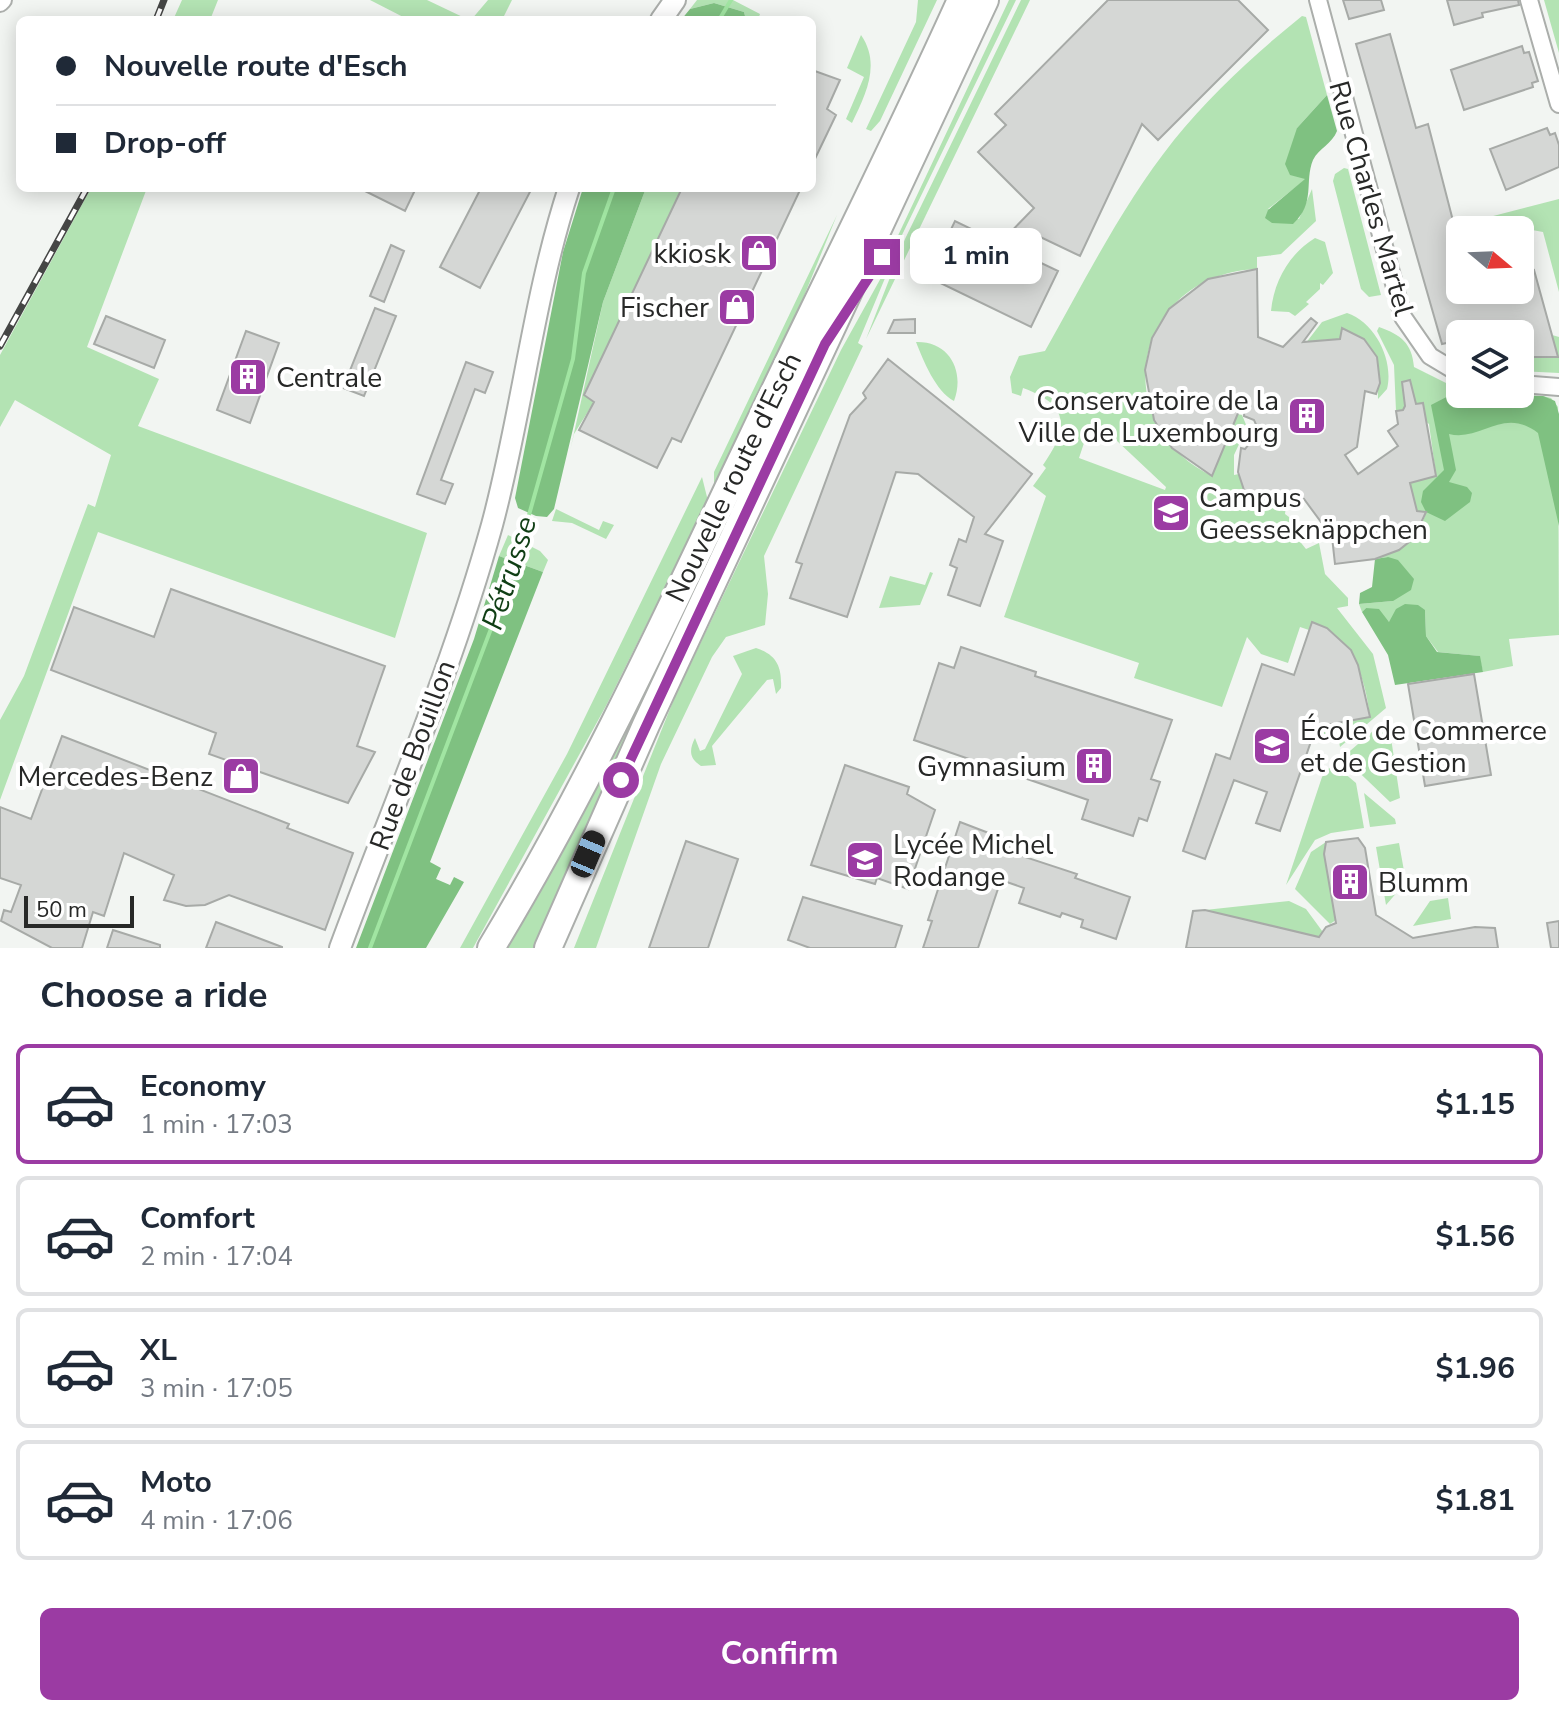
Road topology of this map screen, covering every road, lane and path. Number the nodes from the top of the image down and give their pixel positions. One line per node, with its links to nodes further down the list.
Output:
1 (945, 0): 9 (highway)
2 (961, 0): 9 (highway, Nouvelle route d'Esch)
3 (985, 0): 10 (highway, Nouvelle route d'Esch)
4 (1003, 0): 10 (highway)
5 (1318, 0): 11 (street, Rue Charles Martel)
6 (1529, 0): 7 (street)
7 (1559, 104)
8 (568, 192): 15 (street, Rue de Bouillon)
9 (804, 328): 16 (highway, Nouvelle route d'Esch)
10 (825, 344): 14 (highway, Nouvelle route d'Esch)
11 (1446, 366)
12 (1534, 385): 13 (street)
13 (1559, 387)
14 (568, 902): 17 (highway, Nouvelle route d'Esch); 18 (highway)
15 (340, 948)
16 (491, 948)
17 (548, 948)
18 (555, 948)

